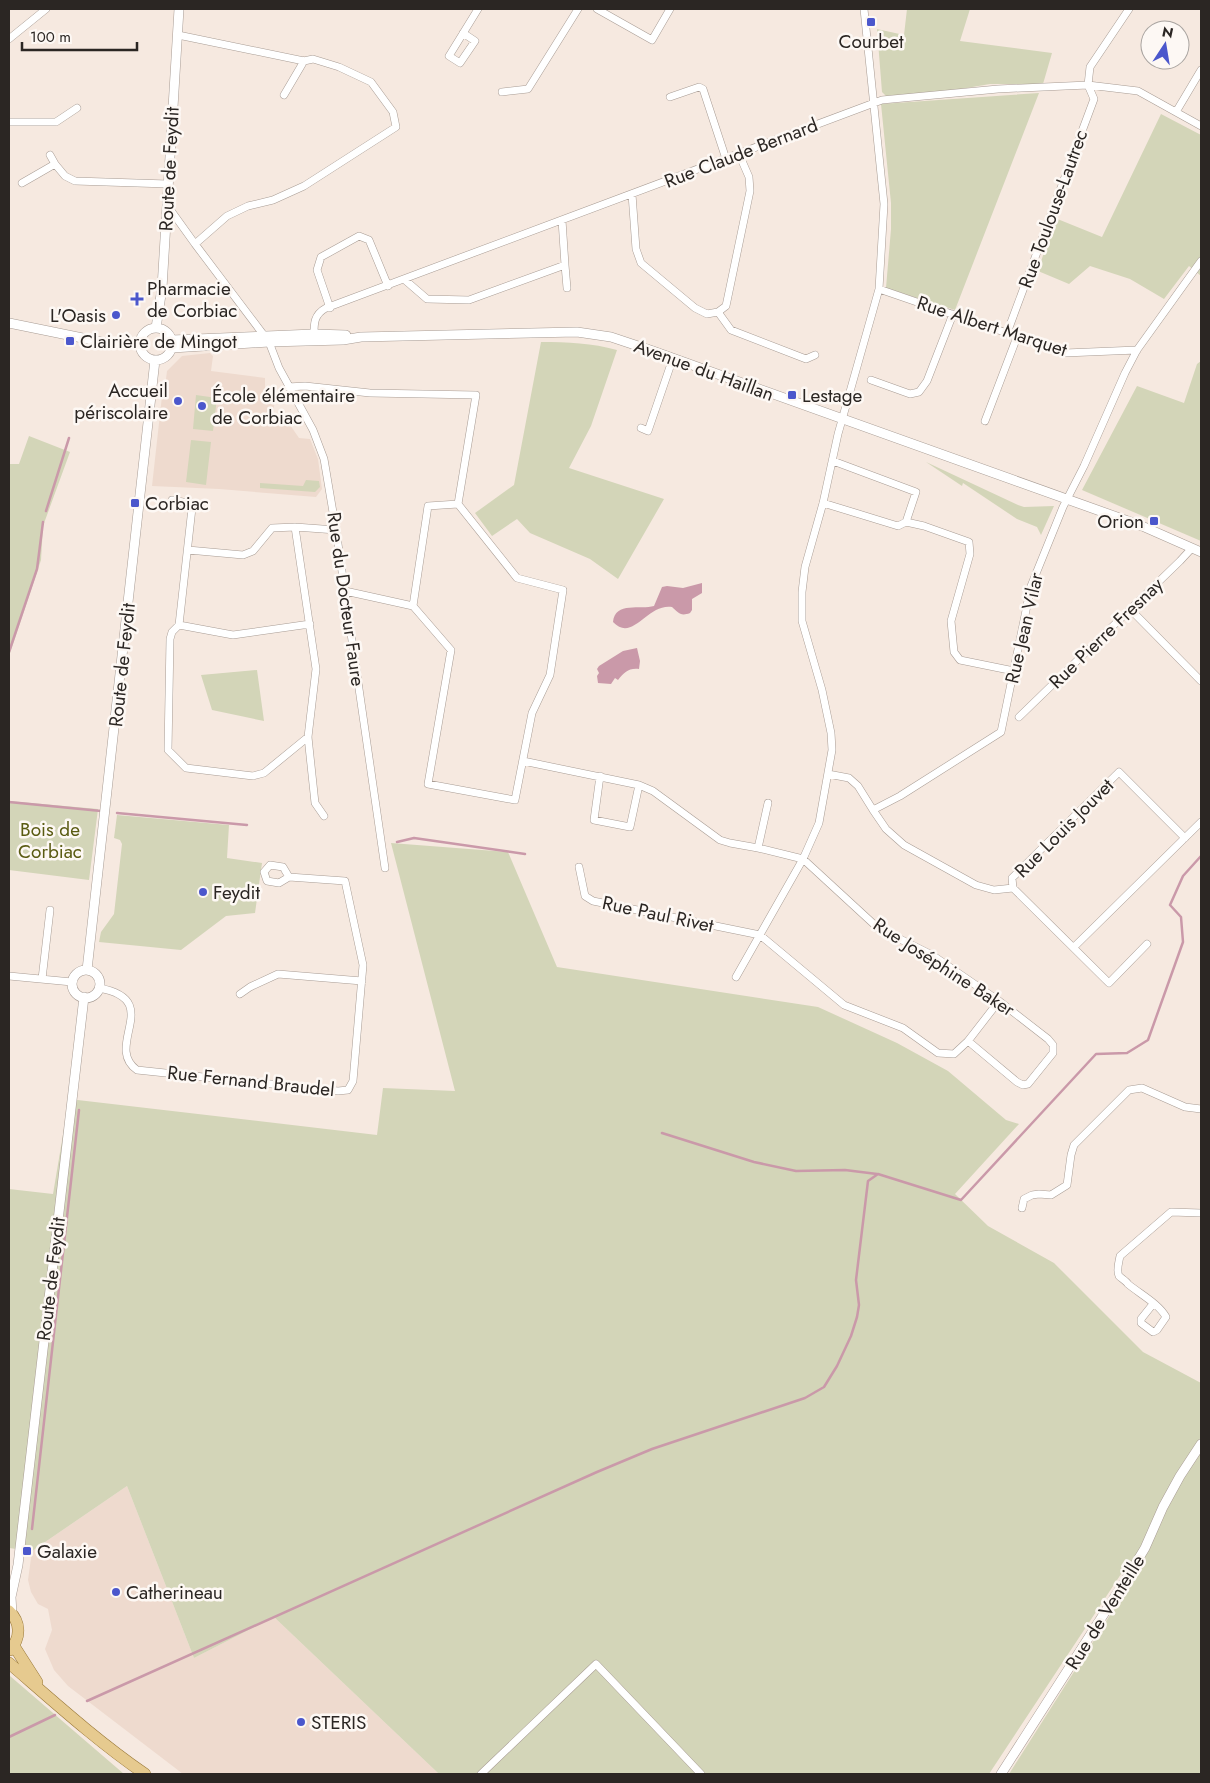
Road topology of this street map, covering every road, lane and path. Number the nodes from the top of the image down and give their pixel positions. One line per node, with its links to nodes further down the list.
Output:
1 (46, 9): 11 (street)
2 (179, 9): 10 (street, Route de Feydit)
3 (478, 9): 9 (street)
4 (578, 9): 15 (street)
5 (598, 9): 6 (street)
6 (670, 9)
7 (864, 9): 18 (street)
8 (1129, 9): 14 (street)
9 (463, 33)
10 (178, 35): 12 (street); 28 (street, Route de Feydit)
11 (9, 38)
12 (304, 61): 16 (street); 32 (street)
13 (1201, 70): 20 (street)
14 (1088, 85): 18 (street, Rue Claude Bernard); 20 (street, Rue Claude Bernard); 44 (street, Rue Toulouse-Lautrec)
15 (502, 92)
16 (284, 95)
17 (670, 97): 25 (street)
18 (874, 103): 23 (street, Rue Claude Bernard); 38 (street)
19 (77, 108): 21 (street)
20 (1176, 112): 22 (street, Rue Claude Bernard)
21 (9, 122)
22 (1201, 126)
23 (739, 154): 25 (street, Rue Claude Bernard); 40 (street)
24 (50, 155): 26 (street)
25 (726, 159): 29 (street, Rue Claude Bernard)
26 (55, 164): 27 (street); 28 (street)
27 (22, 183)
28 (168, 184): 30 (street, Route de Feydit)
29 (632, 194): 31 (street, Rue Claude Bernard); 40 (street)
30 (167, 205): 32 (street, Rue du Docteur Faure); 43 (street, Route de Feydit)
31 (562, 220): 34 (street); 35 (street, Rue Claude Bernard)
32 (194, 244): 47 (street, Rue du Docteur Faure)
33 (1201, 261): 50 (street, Rue Jean Vilar)
34 (565, 265): 35 (street); 37 (street)
35 (404, 280): 36 (street, Rue Claude Bernard)
36 (388, 286): 39 (street, Rue Claude Bernard); 39 (street)
37 (567, 288)
38 (879, 290): 41 (street, Rue Albert Marquet); 56 (street)
39 (330, 308): 46 (street, Rue Claude Bernard)
40 (718, 312): 51 (street)
41 (953, 314): 44 (street, Rue Albert Marquet); 54 (street)
42 (9, 323): 48 (street)
43 (156, 328): 48 (street); 49 (street)
44 (1007, 333): 45 (street, Rue Albert Marquet)
45 (1018, 337): 50 (street, Rue Albert Marquet); 57 (street)
46 (314, 338): 47 (street, Avenue du Haillan); 52 (street, Avenue du Haillan)
47 (267, 339): 49 (street, Avenue du Haillan); 55 (street, Rue du Docteur Faure)
48 (140, 344): 53 (street)
49 (172, 344): 53 (street)
50 (1137, 350): 61 (street, Rue Jean Vilar)
51 (816, 355)
52 (673, 358): 56 (street, Avenue du Haillan); 58 (street)
53 (156, 360): 98 (street, Route de Feydit)
54 (871, 380)
55 (288, 387): 63 (street); 66 (street, Rue du Docteur Faure)
56 (842, 419): 59 (street); 61 (street, Avenue du Haillan)
57 (985, 421)
58 (641, 428)
59 (833, 461): 62 (street); 64 (street)
60 (172, 500): 68 (street)
61 (1067, 500): 67 (street, Avenue du Haillan); 75 (street, Rue Jean Vilar)
62 (823, 502): 64 (street); 80 (street)
63 (458, 504): 71 (street); 79 (street)
64 (906, 522): 75 (street)
65 (295, 528): 66 (street); 68 (street); 73 (street)
66 (336, 530): 70 (street, Rue du Docteur Faure)
67 (1192, 548): 69 (street, Avenue du Haillan); 72 (street, Rue Pierre Fresnay)
68 (188, 550): 74 (street)
69 (1201, 552)
70 (345, 591): 71 (street); 90 (street, Rue du Docteur Faure)
71 (412, 606): 79 (street)
72 (1130, 609): 76 (street); 77 (street, Rue Pierre Fresnay)
73 (310, 624): 74 (street); 78 (street)
74 (178, 626): 78 (street)
75 (1014, 671): 84 (street, Rue Jean Vilar)
76 (1201, 679)
77 (1019, 718)
78 (308, 737): 85 (street)
79 (523, 761): 81 (street)
80 (828, 774): 84 (street); 89 (street)
81 (600, 776): 82 (street); 82 (street)
82 (639, 785): 88 (street)
83 (768, 803): 88 (street)
84 (873, 810): 93 (street)
85 (324, 816)
86 (1201, 822): 87 (street)
87 (1185, 838): 93 (street, Rue Louis Jouvet); 97 (street)
88 (758, 848): 89 (street)
89 (803, 859): 95 (street); 107 (street, Rue Joséphine Baker)
90 (385, 868)
91 (578, 868): 95 (street, Rue Paul Rivet)
92 (289, 877): 102 (street, Rue Fernand Braudel)
93 (1014, 888): 97 (street)
94 (50, 910): 101 (street)
95 (760, 935): 100 (street); 108 (street)
96 (1146, 944): 97 (street)
97 (1074, 947)
98 (87, 970): 103 (street); 104 (street)
99 (9, 976): 101 (street)
100 (736, 977)
101 (42, 979): 103 (street)
102 (362, 981): 104 (street, Rue Fernand Braudel); 105 (street)
103 (72, 982): 106 (street)
104 (99, 988): 106 (street)
105 (240, 994)
106 (84, 997): 114 (street, Route de Feydit)
107 (999, 1001): 108 (street); 108 (street, Rue Joséphine Baker)
108 (968, 1041)
109 (1201, 1109): 110 (street)
110 (1022, 1208)
111 (1201, 1212): 112 (street)
112 (1154, 1304)
113 (1201, 1445): 125 (street, Rue de Venteille)
114 (19, 1560): 115 (street, Route de Feydit); 116 (street, Route de Feydit)
115 (9, 1580)
116 (11, 1612): 117 (main road)
117 (11, 1648): 119 (main road)
118 (9, 1663): 119 (main road)
119 (41, 1690): 120 (main road)
120 (125, 1760): 121 (main road); 122 (main road)
121 (138, 1774)
122 (145, 1774)
123 (481, 1774): 124 (street)
124 (701, 1774)
125 (1001, 1774)

